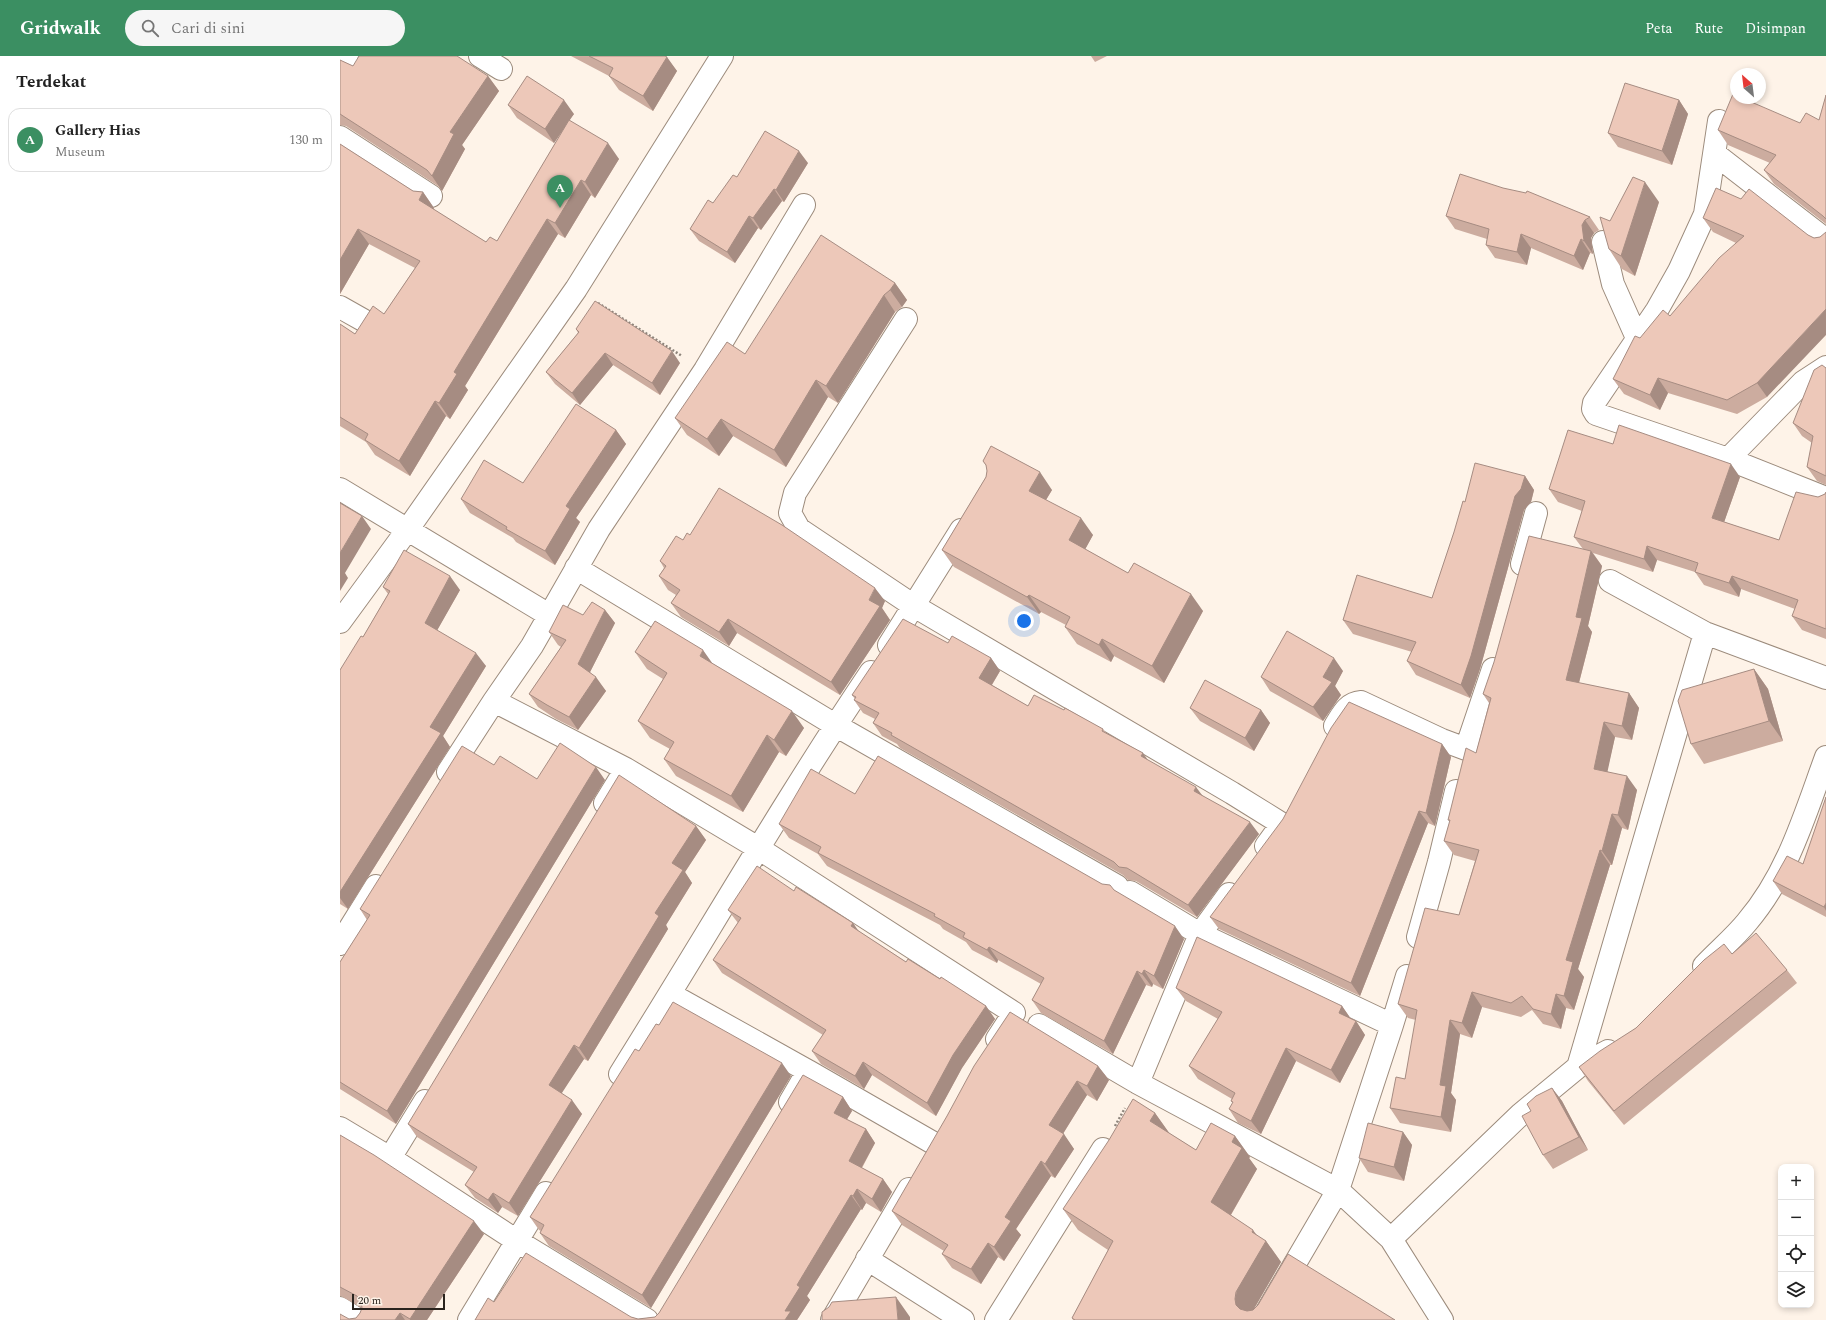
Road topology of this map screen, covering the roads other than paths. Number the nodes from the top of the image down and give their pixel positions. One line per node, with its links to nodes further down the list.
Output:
1 (347, 56): 4 (street)
2 (480, 56): 5 (street)
3 (722, 56): 23 (street)
4 (340, 67)
5 (501, 68)
6 (1719, 121): 8 (street)
7 (340, 136): 9 (street)
8 (1714, 154): 11 (street); 16 (street)
9 (431, 196)
10 (804, 205): 24 (street)
11 (1826, 240)
12 (1603, 242): 16 (street)
13 (340, 307): 15 (street)
14 (906, 319): 27 (street)
15 (363, 320)
16 (1637, 338): 18 (street)
17 (1826, 367): 18 (street)
18 (1728, 459): 20 (street)
19 (340, 489): 23 (street)
20 (1826, 498)
21 (1536, 513): 26 (street)
22 (971, 514): 27 (street)
23 (408, 529): 28 (street); 29 (street)
24 (576, 568): 28 (street); 34 (street)
25 (1610, 581): 30 (street)
26 (1517, 582)
27 (914, 606): 34 (street); 42 (street)
28 (549, 615): 33 (street)
29 (340, 622)
30 (1705, 633): 32 (street); 55 (street)
31 (1498, 650): 36 (street)
32 (1826, 678)
33 (494, 700): 38 (street); 39 (street)
34 (835, 725): 43 (street); 47 (street)
35 (1326, 741): 36 (street)
36 (1466, 749): 52 (street)
37 (1826, 757): 49 (street)
38 (626, 769): 41 (street); 43 (street)
39 (438, 789)
40 (1293, 803): 42 (street)
41 (597, 818)
42 (1282, 824): 44 (street)
43 (758, 848): 50 (street); 54 (street)
44 (1255, 861)
45 (386, 871): 48 (street)
46 (1241, 879): 47 (street)
47 (1200, 934): 52 (street); 58 (street)
48 (340, 944)
49 (1692, 977)
50 (670, 994): 56 (street); 59 (street)
51 (1039, 1025): 58 (street)
52 (1392, 1025): 65 (street)
53 (1624, 1040): 55 (street)
54 (985, 1056)
55 (1578, 1067): 66 (street)
56 (808, 1071): 60 (street); 68 (street)
57 (435, 1083): 63 (street)
58 (1138, 1083): 65 (street)
59 (608, 1094)
60 (780, 1118)
61 (340, 1128): 63 (street)
62 (1103, 1149): 75 (street)
63 (390, 1158): 67 (street)
64 (558, 1174): 67 (street)
65 (1338, 1190): 66 (street); 76 (street)
66 (1391, 1239): 77 (street)
67 (517, 1241): 71 (street); 72 (street)
68 (867, 1259): 73 (street); 74 (street)
69 (340, 1308): 70 (street)
70 (359, 1320)
71 (468, 1320)
72 (647, 1320)
73 (832, 1320)
74 (964, 1320)
75 (996, 1320)
76 (1262, 1320)
77 (1442, 1320)

